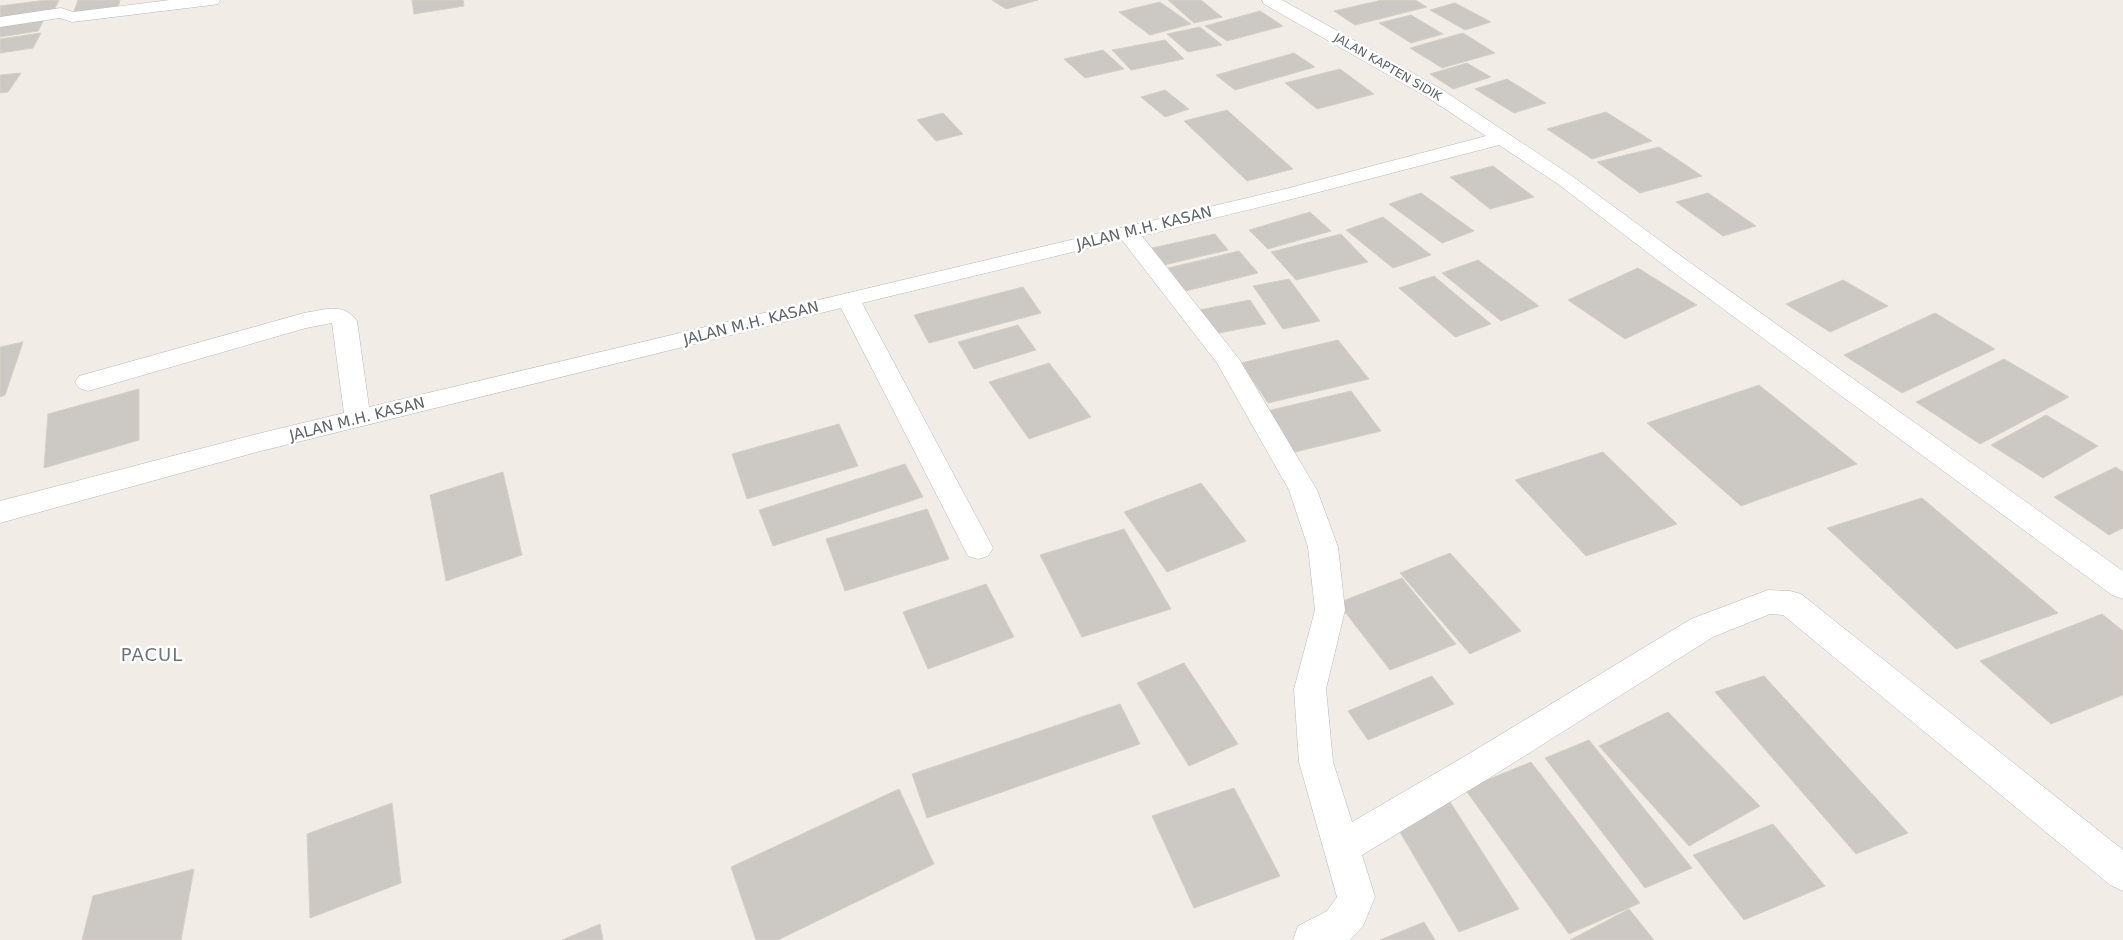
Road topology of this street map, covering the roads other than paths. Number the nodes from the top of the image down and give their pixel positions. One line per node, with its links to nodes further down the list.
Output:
1 (212, 0): 3 (street)
2 (1270, 0): 4 (street, JALAN KAPTEN SIDIK)
3 (0, 22)
4 (1502, 138): 5 (street, JALAN M.H. KASAN); 11 (street, JALAN KAPTEN SIDIK)
5 (1128, 233): 6 (street, JALAN M.H. KASAN); 12 (street)
6 (848, 299): 8 (street, JALAN M.H. KASAN); 10 (street)
7 (88, 382): 8 (street)
8 (358, 419): 9 (street, JALAN M.H. KASAN)
9 (0, 512)
10 (978, 548)
11 (2123, 587)
12 (1342, 847): 13 (street); 14 (street)
13 (2123, 873)
14 (1312, 940)

